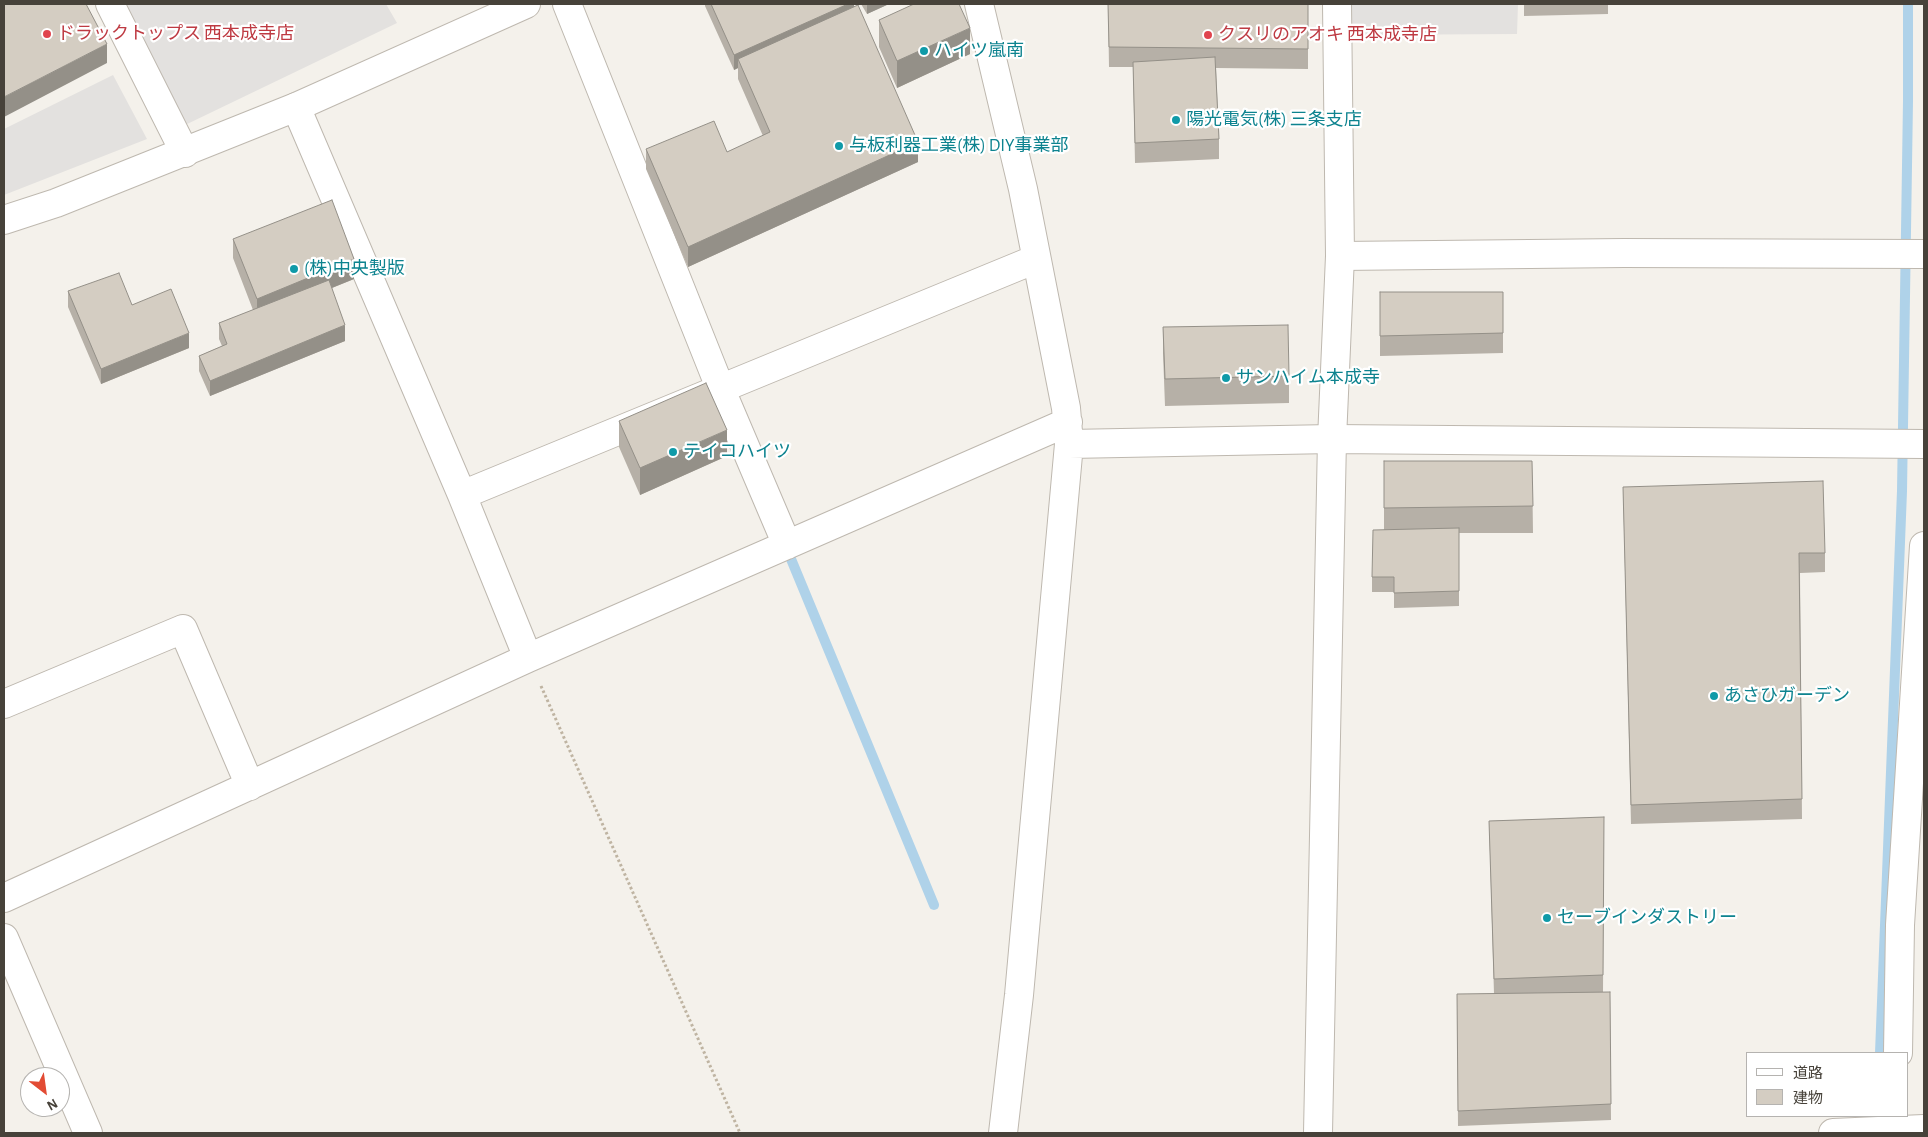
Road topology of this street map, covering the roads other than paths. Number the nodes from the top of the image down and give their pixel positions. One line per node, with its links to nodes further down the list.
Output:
1 (110, 4): 7 (street)
2 (526, 4): 6 (street)
3 (567, 4): 12 (street)
4 (979, 4): 11 (street)
5 (1337, 4): 10 (street)
6 (296, 107): 7 (street); 16 (street)
7 (185, 153): 8 (street)
8 (4, 220)
9 (1924, 254): 10 (street)
10 (1340, 256): 14 (street)
11 (1036, 258): 12 (street); 13 (street)
12 (721, 390): 16 (street); 17 (street)
13 (1068, 433): 14 (street); 17 (street); 28 (street)
14 (1332, 439): 15 (street); 29 (street)
15 (1924, 444)
16 (462, 495): 19 (street)
17 (787, 545): 19 (street)
18 (1924, 546): 24 (street)
19 (528, 658): 21 (street)
20 (4, 704): 21 (street)
21 (250, 786): 22 (street)
22 (4, 898)
23 (4, 938): 27 (street)
24 (1898, 1052)
25 (1896, 1126): 26 (street); 30 (street)
26 (1924, 1129)
27 (88, 1133)
28 (1003, 1133)
29 (1318, 1133)
30 (1833, 1133)

